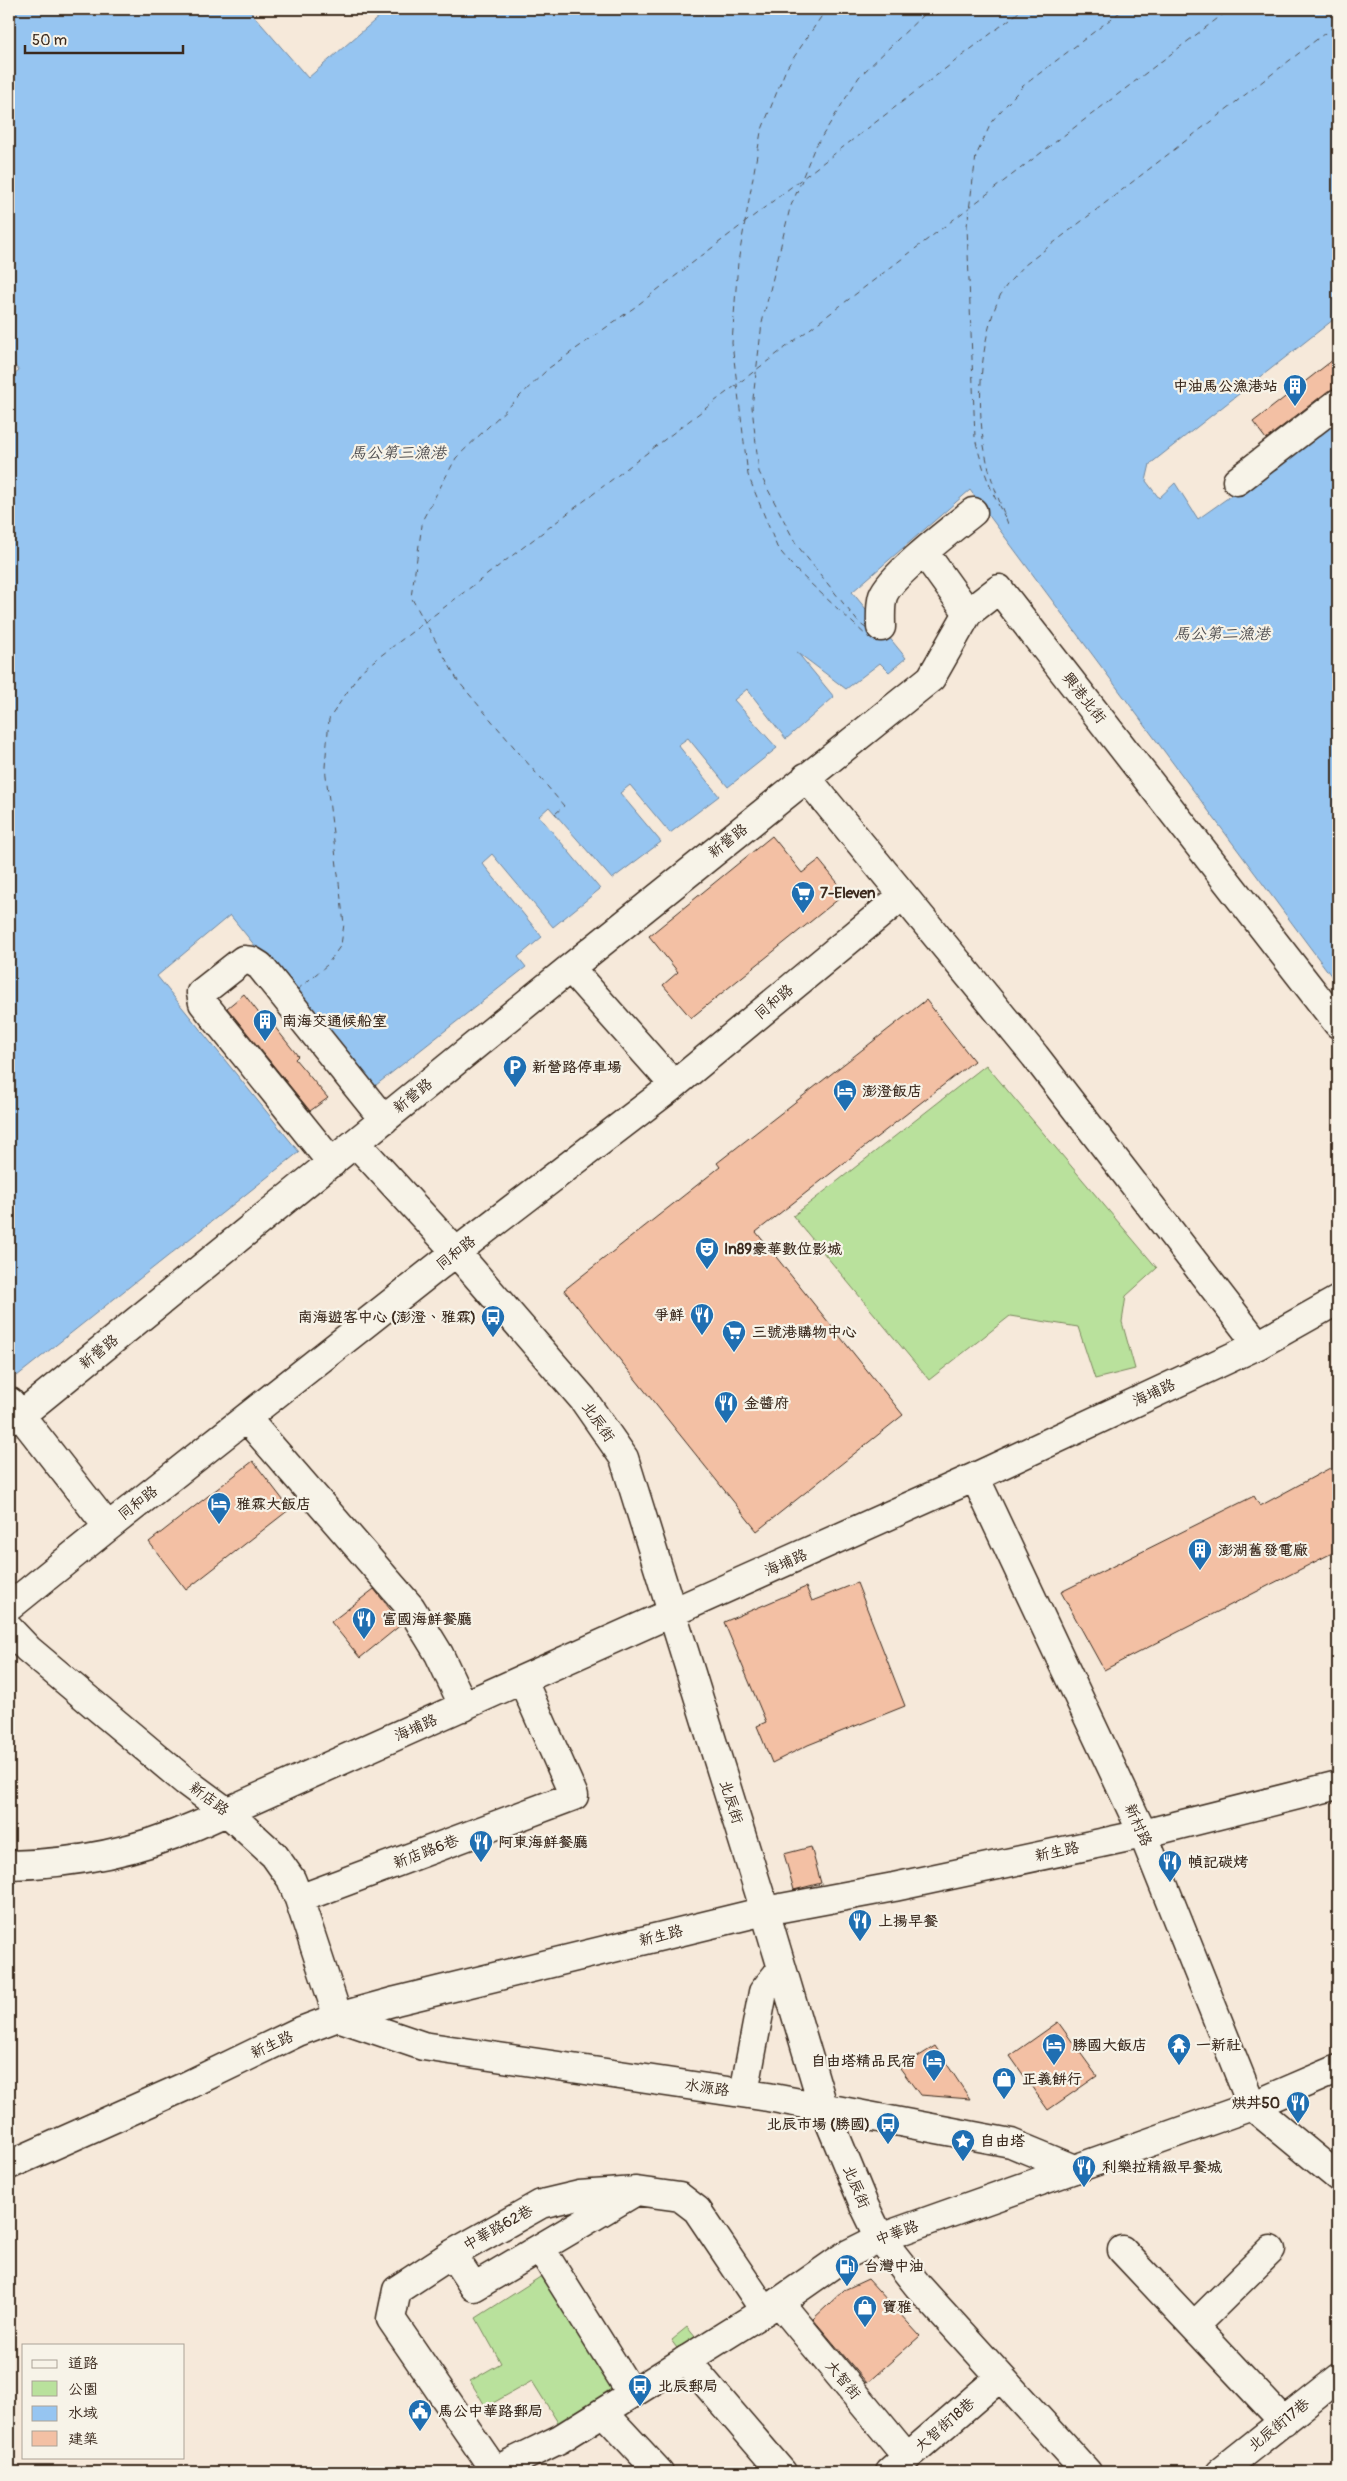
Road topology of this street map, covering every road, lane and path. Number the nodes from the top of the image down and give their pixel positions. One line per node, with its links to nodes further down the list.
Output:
1 (1338, 403): 2 (street)
2 (1237, 481)
3 (973, 512): 4 (street)
4 (924, 552): 5 (street); 6 (street)
5 (968, 613): 7 (street, 興港北街); 10 (street, 興港北街)
6 (880, 627)
7 (806, 778): 8 (street); 9 (street, 新營路)
8 (902, 896): 11 (street, 同和路); 17 (street)
9 (570, 968): 11 (street); 12 (street, 新營路)
10 (1338, 1024)
11 (674, 1085): 15 (street, 同和路)
12 (384, 1120): 13 (street, 新營路); 14 (street)
13 (356, 1143): 14 (street, 新營路); 15 (street, 北辰街)
14 (332, 1163): 18 (street, 新營路)
15 (456, 1252): 19 (street, 同和路); 23 (street, 北辰街)
16 (1338, 1300): 17 (street, 海埔路)
17 (1258, 1344): 20 (street, 海埔路)
18 (15, 1408): 21 (street, 新營路)
19 (247, 1419): 21 (street, 同和路); 26 (street)
20 (975, 1477): 23 (street, 海埔路); 29 (street, 新村路)
21 (108, 1527): 22 (street, 同和路)
22 (9, 1607)
23 (672, 1615): 25 (street, 海埔路); 32 (street, 北辰街)
24 (9, 1629): 28 (street, 新店路)
25 (523, 1681): 26 (street, 海埔路); 31 (street, 新店路6巷)
26 (464, 1707): 28 (street, 海埔路)
27 (1338, 1785): 29 (street, 新生路)
28 (227, 1812): 30 (street, 海埔路); 31 (street, 新店路)
29 (1143, 1834): 32 (street, 新生路); 38 (street, 新村路)
30 (9, 1866)
31 (299, 1899): 34 (street, 新店路)
32 (765, 1911): 33 (street, 北辰街); 34 (street, 新生路)
33 (782, 1968): 36 (street); 37 (street, 北辰街)
34 (338, 2017): 36 (street, 水源路); 39 (street, 新生路)
35 (1338, 2069): 38 (street, 中華路)
36 (744, 2093): 37 (street, 水源路)
37 (823, 2106): 40 (street, 水源路); 43 (street, 北辰街)
38 (1252, 2106): 40 (street, 中華路); 41 (street, 新村路)
39 (9, 2164)
40 (1074, 2169): 43 (street, 中華路)
41 (1338, 2177)
42 (636, 2191): 44 (street); 47 (street, 中華路62巷); 48 (street, 中華路62巷)
43 (880, 2238): 48 (street, 中華路); 51 (street, 北辰街)
44 (541, 2249): 47 (street); 53 (street)
45 (1122, 2250): 49 (street)
46 (1271, 2250): 49 (street)
47 (452, 2254): 57 (street, 中華路62巷)
48 (772, 2307): 50 (street, 中華路); 56 (street, 大智街)
49 (1194, 2326): 55 (street)
50 (686, 2360): 53 (street, 中華路); 60 (street)
51 (1000, 2377): 56 (street, 大智街18巷); 58 (street, 北辰街)
52 (1338, 2378): 55 (street, 北辰街17巷)
53 (632, 2394): 54 (street, 中華路)
54 (604, 2413): 57 (street, 中華路); 59 (street)
55 (1284, 2422): 61 (street, 北辰街17巷)
56 (898, 2465)
57 (507, 2469)
58 (1077, 2469)
59 (659, 2472)
60 (782, 2472)
61 (1220, 2472)

